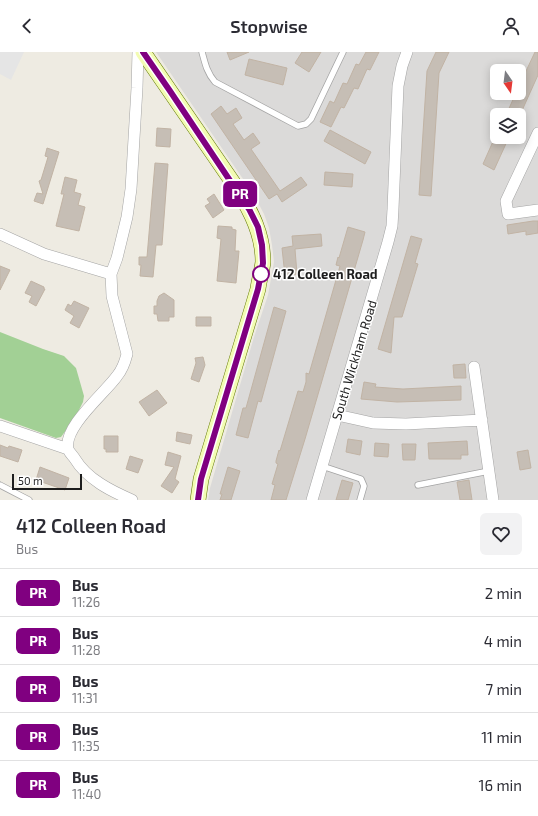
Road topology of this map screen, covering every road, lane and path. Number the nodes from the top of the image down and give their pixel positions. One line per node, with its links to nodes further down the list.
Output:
1 (138, 52): 9 (street)
2 (143, 52): 21 (street)
3 (202, 52): 4 (lane)
4 (343, 52)
5 (407, 52): 11 (street, South Wickham Road)
6 (538, 133): 7 (street)
7 (538, 210)
8 (0, 234): 9 (street)
9 (111, 274): 14 (street)
10 (474, 368): 12 (street)
11 (337, 415): 12 (street); 15 (street, South Wickham Road)
12 (482, 420): 16 (street)
13 (0, 426): 14 (street)
14 (68, 449): 20 (street)
15 (322, 466): 22 (street, South Wickham Road); 23 (lane)
16 (489, 471): 18 (lane); 24 (street)
17 (0, 485): 19 (lane)
18 (418, 485)
19 (29, 500)
20 (132, 500)
21 (198, 500)
22 (312, 500)
23 (360, 500)
24 (493, 500)

